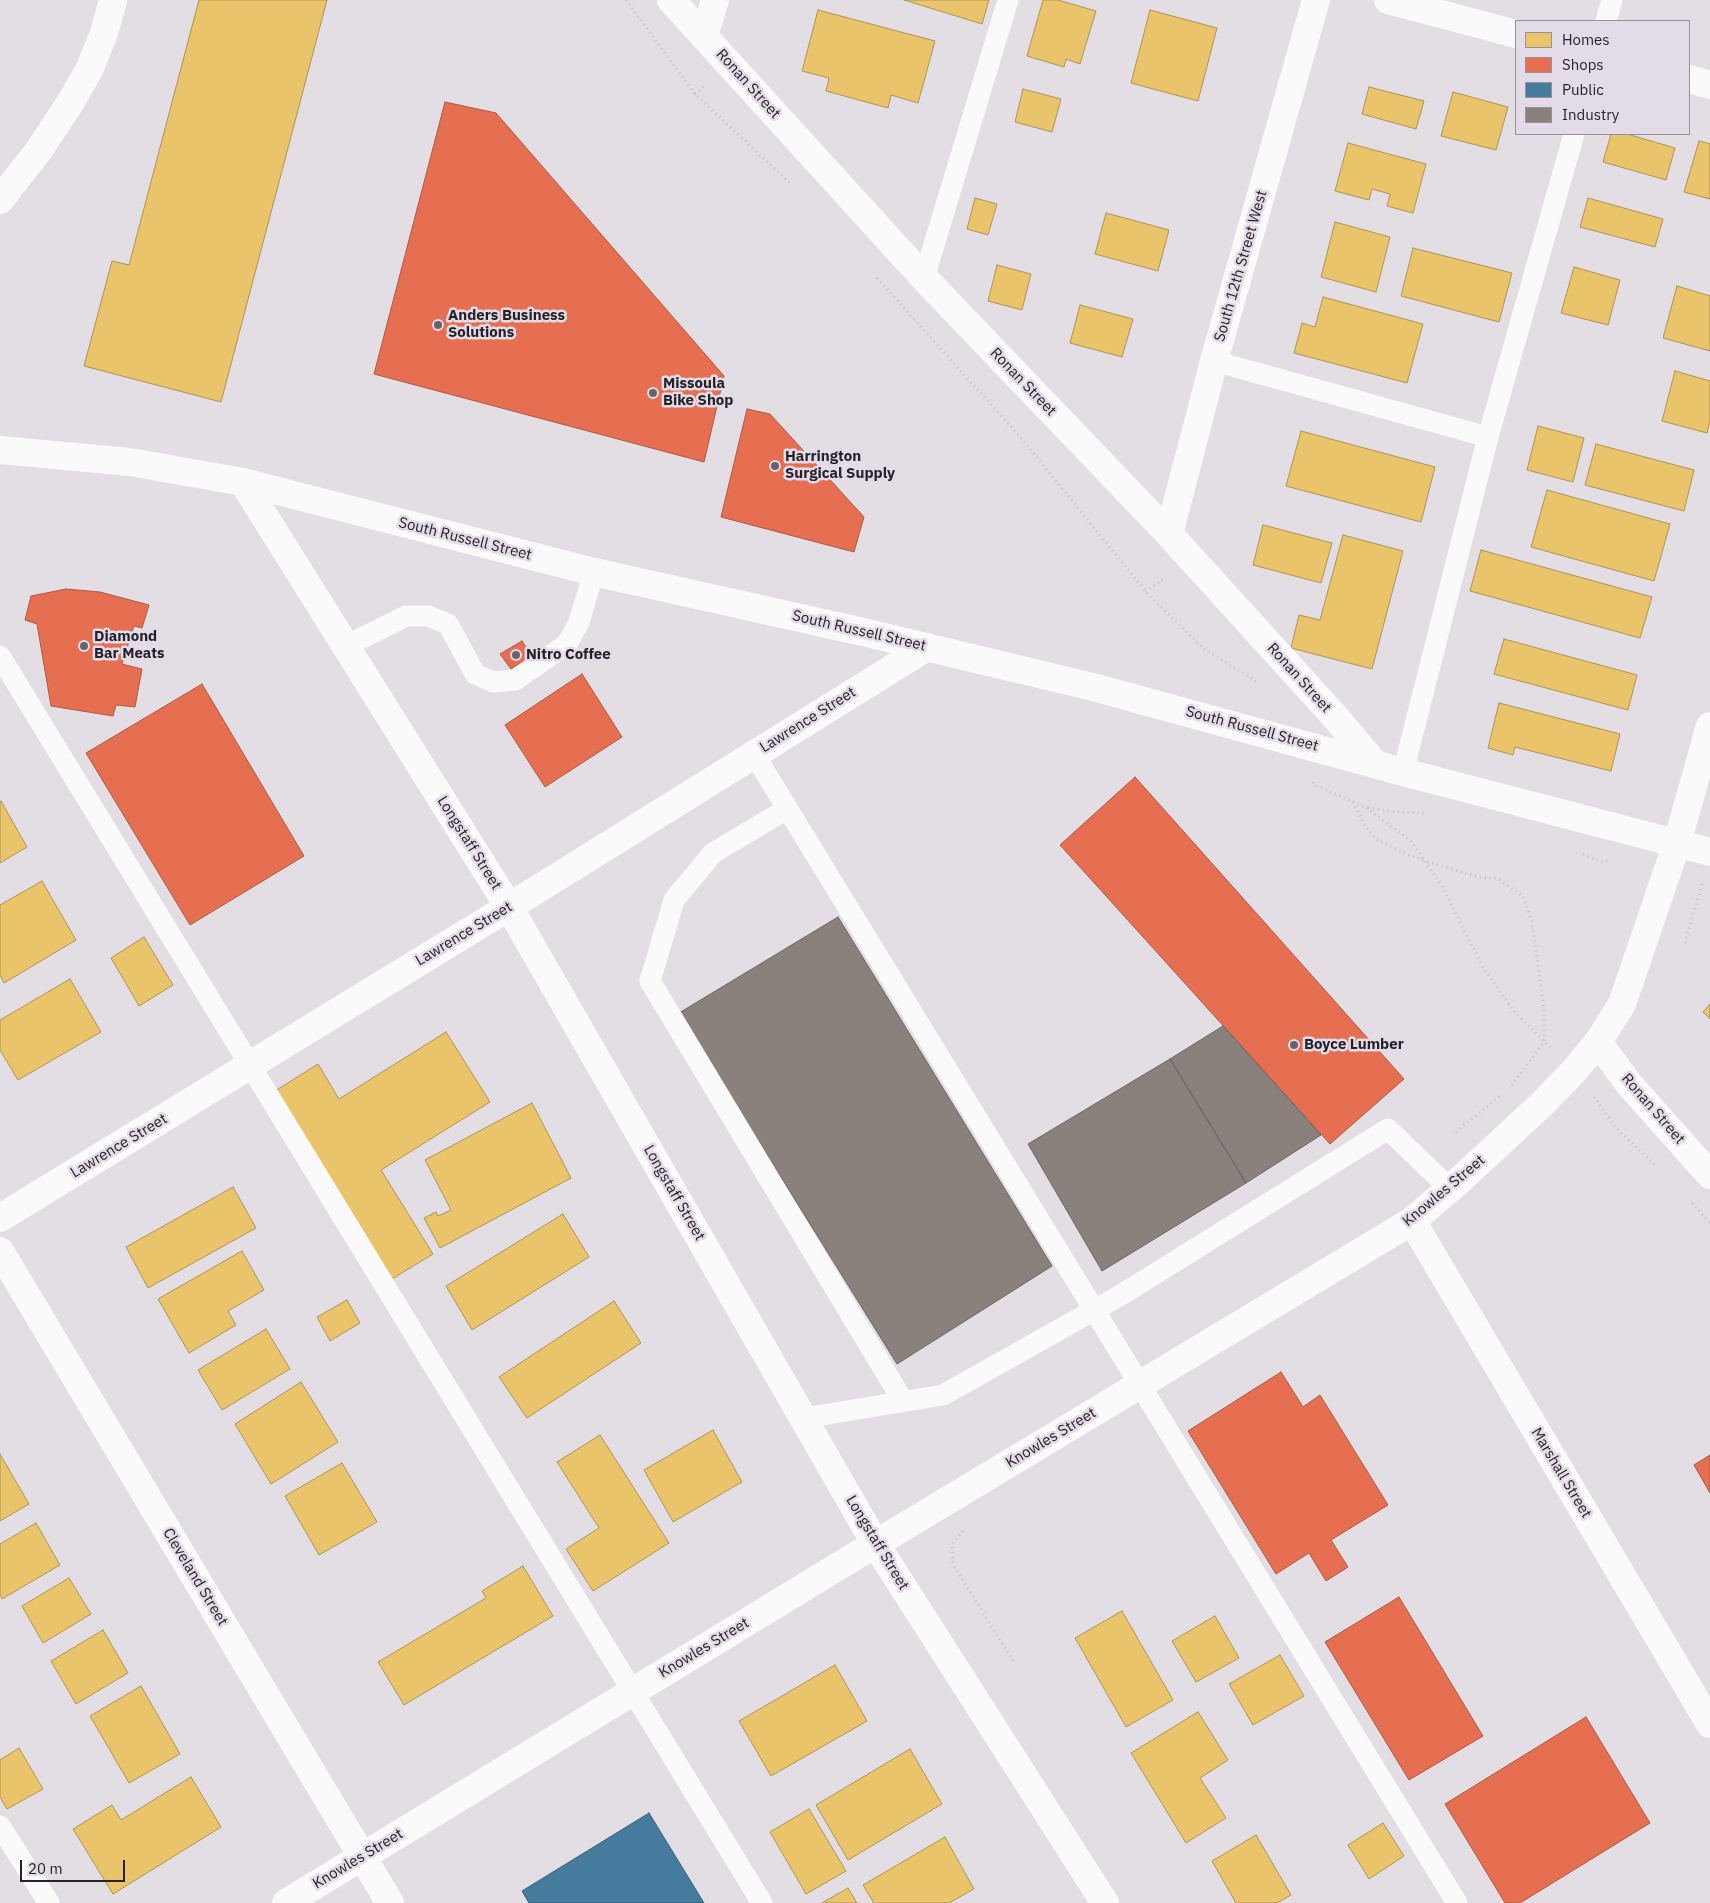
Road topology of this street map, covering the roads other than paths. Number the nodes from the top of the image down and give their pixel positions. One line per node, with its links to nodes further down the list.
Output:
1 (113, 0): 14 (street)
2 (671, 0): 10 (street, Ronan Street)
3 (715, 0): 10 (street)
4 (1008, 0): 15 (lane)
5 (1316, 0): 16 (street, South 12th Street West)
6 (1388, 0): 9 (street)
7 (1612, 0): 8 (lane)
8 (1606, 20)
9 (1515, 34)
10 (704, 36): 15 (street, Ronan Street)
11 (1690, 79): 12 (street)
12 (1710, 85)
13 (1574, 135): 17 (lane)
14 (0, 200)
15 (924, 278): 20 (street, Ronan Street)
16 (1214, 360): 17 (lane); 20 (street, South 12th Street West)
17 (1488, 437): 28 (lane)
18 (6, 445): 19 (street, South Russell Street)
19 (244, 482): 21 (street, South Russell Street); 22 (street, Longstaff Street)
20 (1169, 534): 27 (street, Ronan Street)
21 (594, 572): 22 (lane); 23 (street, South Russell Street)
22 (346, 646): 32 (street, Longstaff Street)
23 (926, 647): 26 (street, Lawrence Street); 27 (street, South Russell Street)
24 (0, 656): 34 (lane)
25 (1710, 726): 30 (street, Knowles Street)
26 (754, 754): 29 (lane); 32 (street, Lawrence Street)
27 (1374, 763): 28 (street, South Russell Street)
28 (1403, 772): 30 (street, South Russell Street)
29 (787, 809): 40 (lane); 42 (lane)
30 (1677, 843): 31 (street, South Russell Street); 33 (street, Knowles Street)
31 (1707, 864)
32 (509, 907): 34 (street, Lawrence Street); 43 (street, Longstaff Street)
33 (1598, 1042): 35 (street, Ronan Street); 36 (street, Knowles Street)
34 (249, 1066): 37 (street, Lawrence Street); 45 (lane)
35 (1710, 1175)
36 (1450, 1189): 38 (street, Knowles Street); 40 (lane)
37 (0, 1218)
38 (1412, 1221): 41 (street, Knowles Street); 46 (street, Marshall Street)
39 (0, 1251): 48 (street, Cleveland Street)
40 (1094, 1310): 41 (lane); 42 (lane)
41 (1140, 1384): 44 (street, Knowles Street); 54 (lane)
42 (903, 1401): 43 (lane)
43 (804, 1418): 44 (street, Longstaff Street)
44 (876, 1543): 45 (street, Knowles Street); 53 (street, Longstaff Street)
45 (632, 1692): 48 (street, Knowles Street); 52 (lane)
46 (1710, 1724)
47 (0, 1826): 49 (lane)
48 (362, 1857): 50 (street, Knowles Street); 51 (street, Cleveland Street)
49 (49, 1903)
50 (286, 1903)
51 (390, 1903)
52 (762, 1903)
53 (1104, 1903)
54 (1456, 1903)

